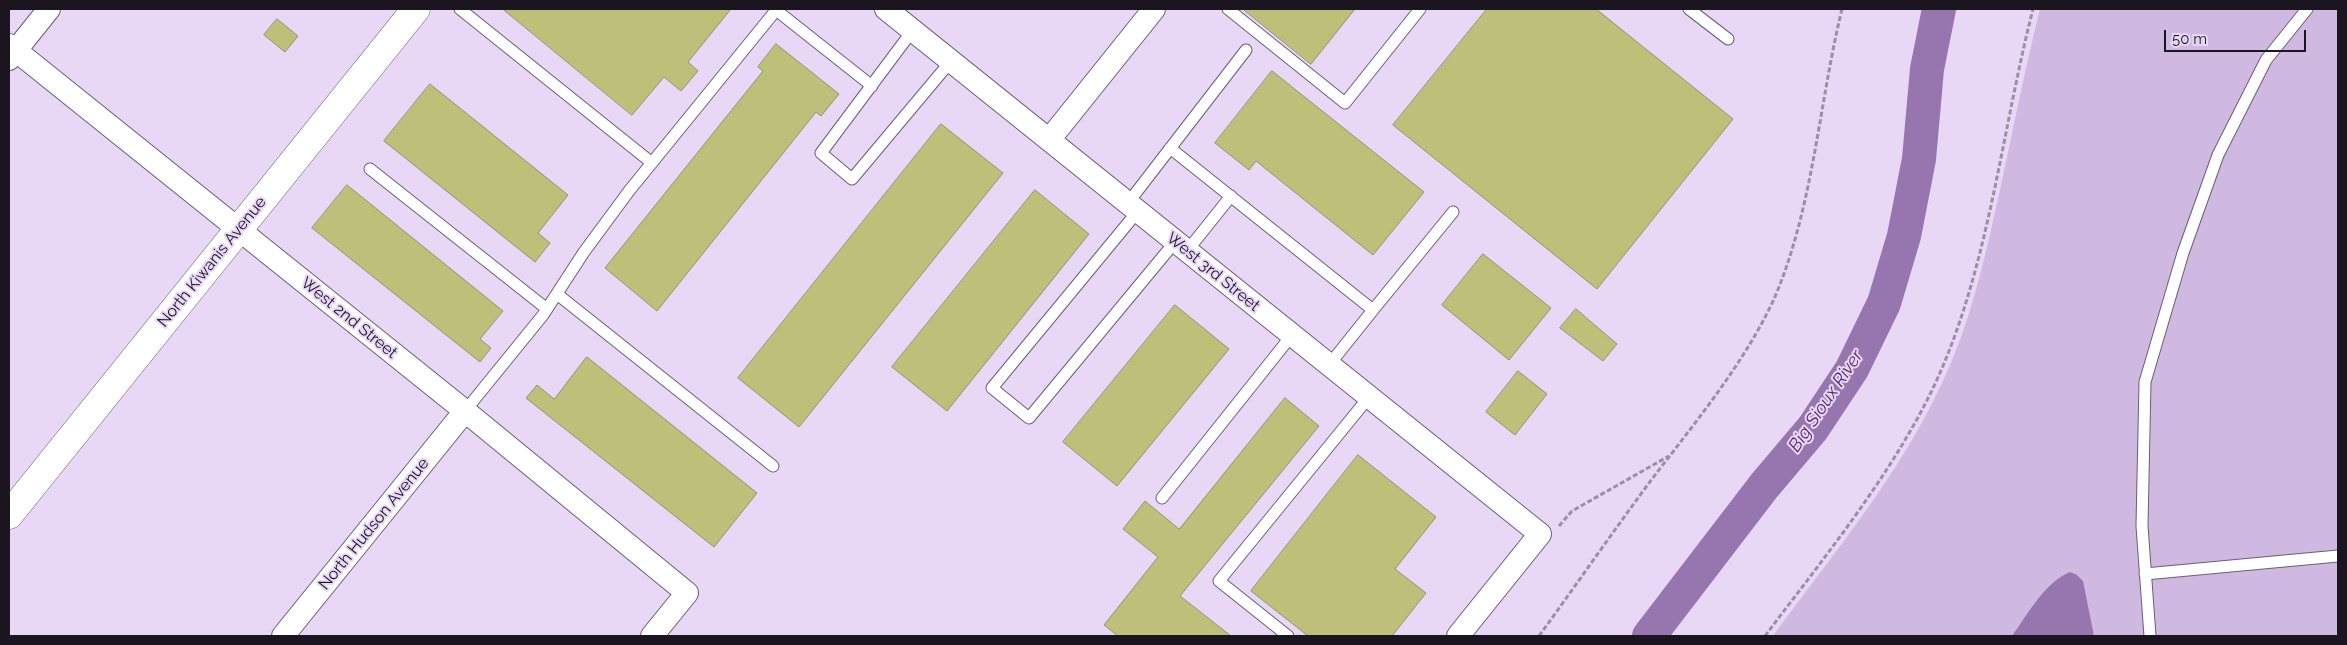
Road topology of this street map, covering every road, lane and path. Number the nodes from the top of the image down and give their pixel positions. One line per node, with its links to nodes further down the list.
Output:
1 (49, 9): 16 (street)
2 (416, 9): 26 (main road, North Kiwanis Avenue)
3 (460, 9): 21 (lane)
4 (777, 9): 18 (lane); 21 (lane)
5 (886, 9): 13 (street, West 3rd Street)
6 (1154, 9): 19 (street)
7 (1228, 9): 8 (lane)
8 (1420, 9)
9 (1689, 9): 14 (lane)
10 (1842, 9): 35 (path)
11 (2033, 9): 47 (path)
12 (2306, 9): 41 (lane)
13 (913, 30): 17 (street, West 3rd Street); 18 (lane)
14 (1728, 39)
15 (1246, 50): 20 (lane)
16 (11, 52): 26 (street, West 2nd Street)
17 (951, 61): 18 (lane); 19 (street, West 3rd Street)
18 (872, 86)
19 (1049, 140): 24 (street, West 3rd Street)
20 (1170, 148): 23 (lane); 24 (lane)
21 (652, 163): 28 (lane)
22 (370, 169): 29 (lane)
23 (1231, 196): 27 (lane); 30 (lane)
24 (1133, 208): 27 (street, West 3rd Street); 27 (lane)
25 (1453, 212): 30 (lane)
26 (238, 229): 34 (street, West 2nd Street); 38 (main road, North Kiwanis Avenue)
27 (1181, 246): 31 (street, West 3rd Street)
28 (557, 294): 29 (lane); 36 (lane)
29 (547, 309): 34 (lane)
30 (1373, 310): 32 (lane)
31 (1292, 335): 32 (street, West 3rd Street); 37 (lane)
32 (1329, 365): 33 (street, West 3rd Street)
33 (1369, 397): 39 (street, West 3rd Street); 44 (lane)
34 (465, 411): 42 (street, North Hudson Avenue); 43 (street, West 2nd Street)
35 (1672, 454): 39 (path); 46 (path)
36 (773, 466)
37 (1162, 498)
38 (9, 515)
39 (1540, 534): 45 (street)
40 (2338, 556): 41 (lane)
41 (2145, 574): 48 (lane)
42 (283, 636)
43 (652, 636)
44 (1288, 636)
45 (1458, 636)
46 (1539, 636)
47 (1765, 636)
48 (2150, 636)

